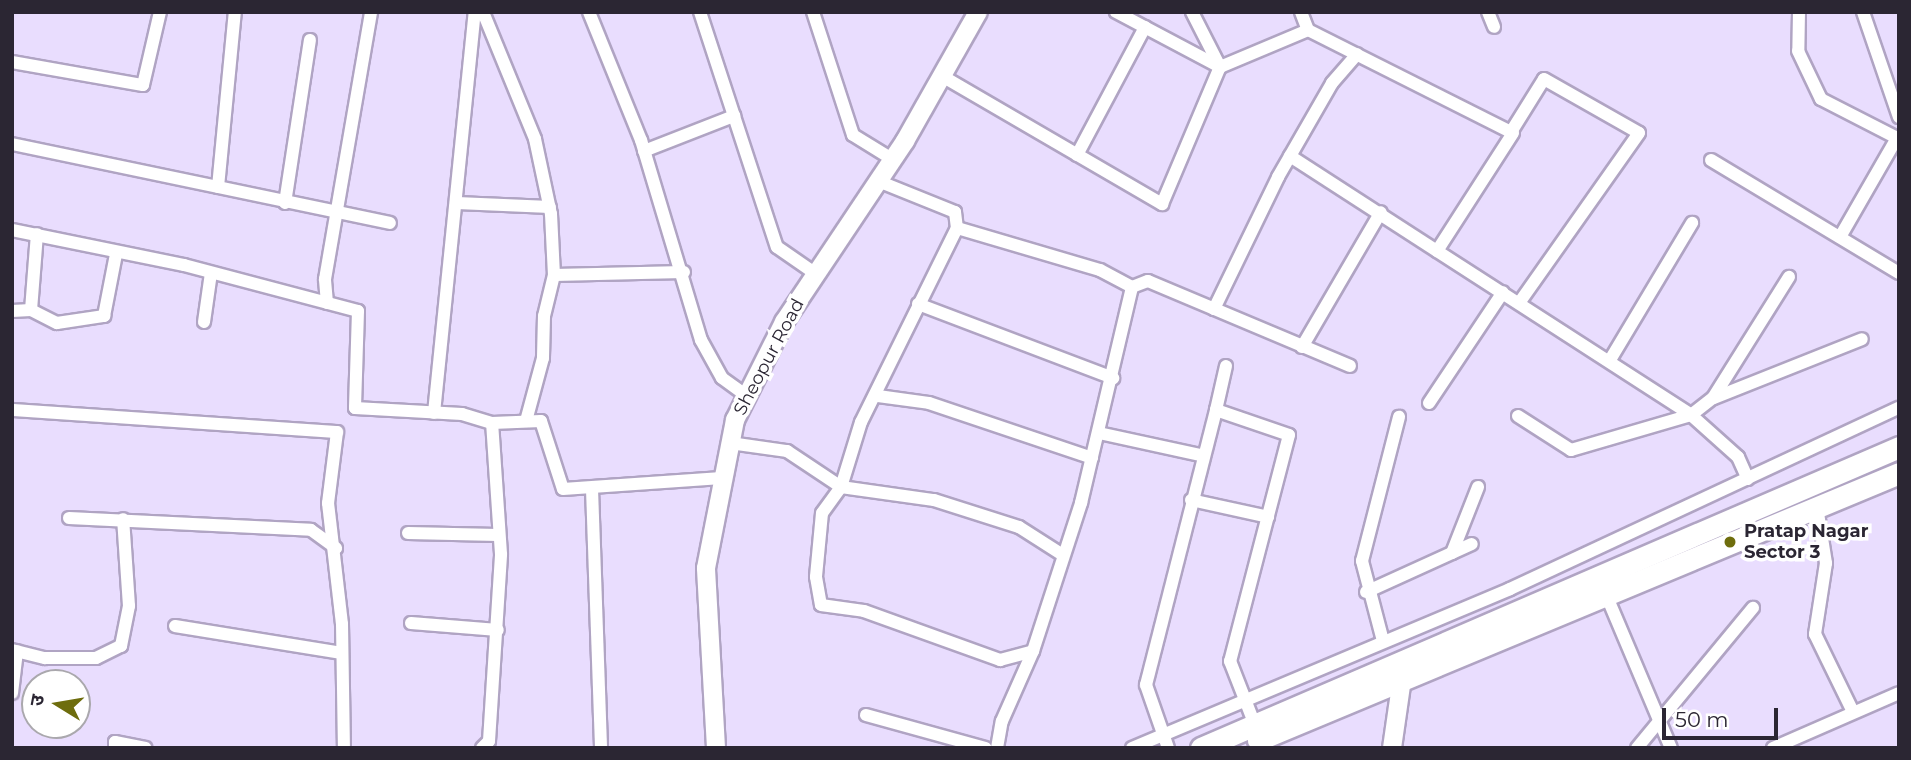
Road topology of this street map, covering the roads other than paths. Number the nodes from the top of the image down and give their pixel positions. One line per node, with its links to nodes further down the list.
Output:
1 (160, 12): 21 (street)
2 (235, 12): 35 (street)
3 (371, 12): 40 (street)
4 (475, 12): 36 (street)
5 (483, 12): 38 (street)
6 (589, 12): 29 (street)
7 (700, 12): 24 (street)
8 (813, 12): 32 (street)
9 (978, 12): 23 (street, Sheopur Road)
10 (1116, 12): 16 (street)
11 (1192, 12): 22 (street)
12 (1301, 12): 18 (street)
13 (1488, 12): 17 (street)
14 (1799, 12): 27 (street)
15 (1863, 12): 25 (street)
16 (1145, 27): 22 (street); 30 (street)
17 (1494, 27)
18 (1308, 30): 20 (street); 22 (street)
19 (310, 40): 37 (street)
20 (1357, 54): 26 (street); 31 (street)
21 (12, 62)
22 (1220, 67): 30 (street)
23 (942, 76): 30 (street); 32 (street, Sheopur Road)
24 (734, 116): 29 (street); 52 (street)
25 (1899, 117)
26 (1511, 132): 47 (street); 57 (street)
27 (1898, 139): 46 (street)
28 (12, 144): 35 (street)
29 (644, 151): 49 (street)
30 (1077, 155)
31 (1290, 156): 39 (street); 60 (street)
32 (892, 159): 34 (street, Sheopur Road)
33 (1711, 160): 46 (street)
34 (878, 181): 43 (street); 52 (street, Sheopur Road)
35 (218, 187): 37 (street)
36 (457, 202): 38 (street); 77 (street)
37 (285, 203): 40 (street)
38 (550, 207): 53 (street)
39 (1381, 212): 47 (street); 65 (street)
40 (336, 214): 41 (street); 58 (street)
41 (390, 223)
42 (1692, 223): 66 (street)
43 (957, 228): 55 (street); 59 (street)
44 (12, 230): 45 (street)
45 (37, 234): 48 (street); 61 (street)
46 (1840, 237): 51 (street)
47 (1437, 251): 56 (street)
48 (116, 254): 50 (street); 61 (street)
49 (684, 272): 53 (street); 70 (street)
50 (211, 273): 58 (street); 63 (street)
51 (1899, 273)
52 (816, 274): 70 (street, Sheopur Road)
53 (554, 275): 81 (street)
54 (1789, 277): 72 (street)
55 (1132, 287): 60 (street); 69 (street)
56 (1503, 292): 57 (street); 73 (street)
57 (1520, 302): 66 (street)
58 (327, 303): 77 (street)
59 (918, 304): 69 (street); 71 (street)
60 (1214, 309): 65 (street)
61 (31, 310): 62 (street)
62 (12, 311)
63 (204, 322)
64 (1862, 339): 72 (street)
65 (1302, 347): 68 (street)
66 (1610, 360): 78 (street)
67 (1226, 366): 76 (street)
68 (1350, 366)
69 (1113, 378): 83 (street)
70 (747, 396): 84 (street, Sheopur Road)
71 (878, 396): 87 (street); 91 (street)
72 (1713, 398): 78 (street)
73 (1429, 403)
74 (1899, 408): 90 (street)
75 (12, 410): 102 (street)
76 (1216, 410): 86 (street); 96 (street)
77 (434, 413): 82 (street)
78 (1691, 415): 79 (street); 90 (street)
79 (1518, 416)
80 (1399, 417): 105 (street)
81 (526, 421): 82 (street); 93 (street)
82 (492, 423): 100 (street)
83 (1099, 433): 86 (street); 87 (street)
84 (730, 443): 89 (street, Sheopur Road); 91 (street)
85 (1899, 447): 122 (highway)
86 (1200, 455): 94 (street)
87 (1092, 458): 104 (street)
88 (1899, 473): 95 (highway)
89 (722, 478): 93 (street); 129 (street, Sheopur Road)
90 (1748, 479): 111 (street)
91 (841, 487): 104 (street); 113 (street)
92 (1478, 487): 103 (street)
93 (592, 489): 128 (street)
94 (1192, 500): 96 (street); 123 (street)
95 (1817, 507): 106 (highway); 119 (street)
96 (1268, 517): 118 (street)
97 (69, 518): 98 (street)
98 (123, 519): 102 (street); 112 (street)
99 (408, 533): 100 (street)
100 (498, 535): 110 (street)
101 (1472, 544): 103 (street)
102 (336, 548): 114 (street)
103 (1452, 553): 105 (street)
104 (1063, 555): 113 (street)
105 (1366, 592): 111 (street)
106 (1605, 592): 115 (highway); 121 (street)
107 (1753, 608): 121 (street)
108 (411, 624): 110 (street)
109 (175, 626): 114 (street)
110 (498, 630): 127 (street)
111 (1383, 641): 118 (street)
112 (15, 650): 116 (street)
113 (1033, 651): 131 (street)
114 (342, 653): 126 (street)
115 (1402, 679): 135 (highway); 136 (street)
116 (12, 693)
117 (1899, 693): 119 (street)
118 (1245, 698): 122 (street); 123 (street)
119 (1853, 712): 139 (street)
120 (866, 715): 130 (street)
121 (1661, 720): 137 (street); 138 (street)
122 (1255, 725): 134 (highway)
123 (1163, 734): 132 (street); 133 (street)
124 (115, 748): 125 (street)
125 (145, 748)
126 (344, 748)
127 (482, 748)
128 (601, 748)
129 (716, 748)
130 (986, 748)
131 (997, 748)
132 (1132, 748)
133 (1168, 748)
134 (1201, 748)
135 (1239, 748)
136 (1392, 748)
137 (1637, 748)
138 (1671, 748)
139 (1773, 748)

